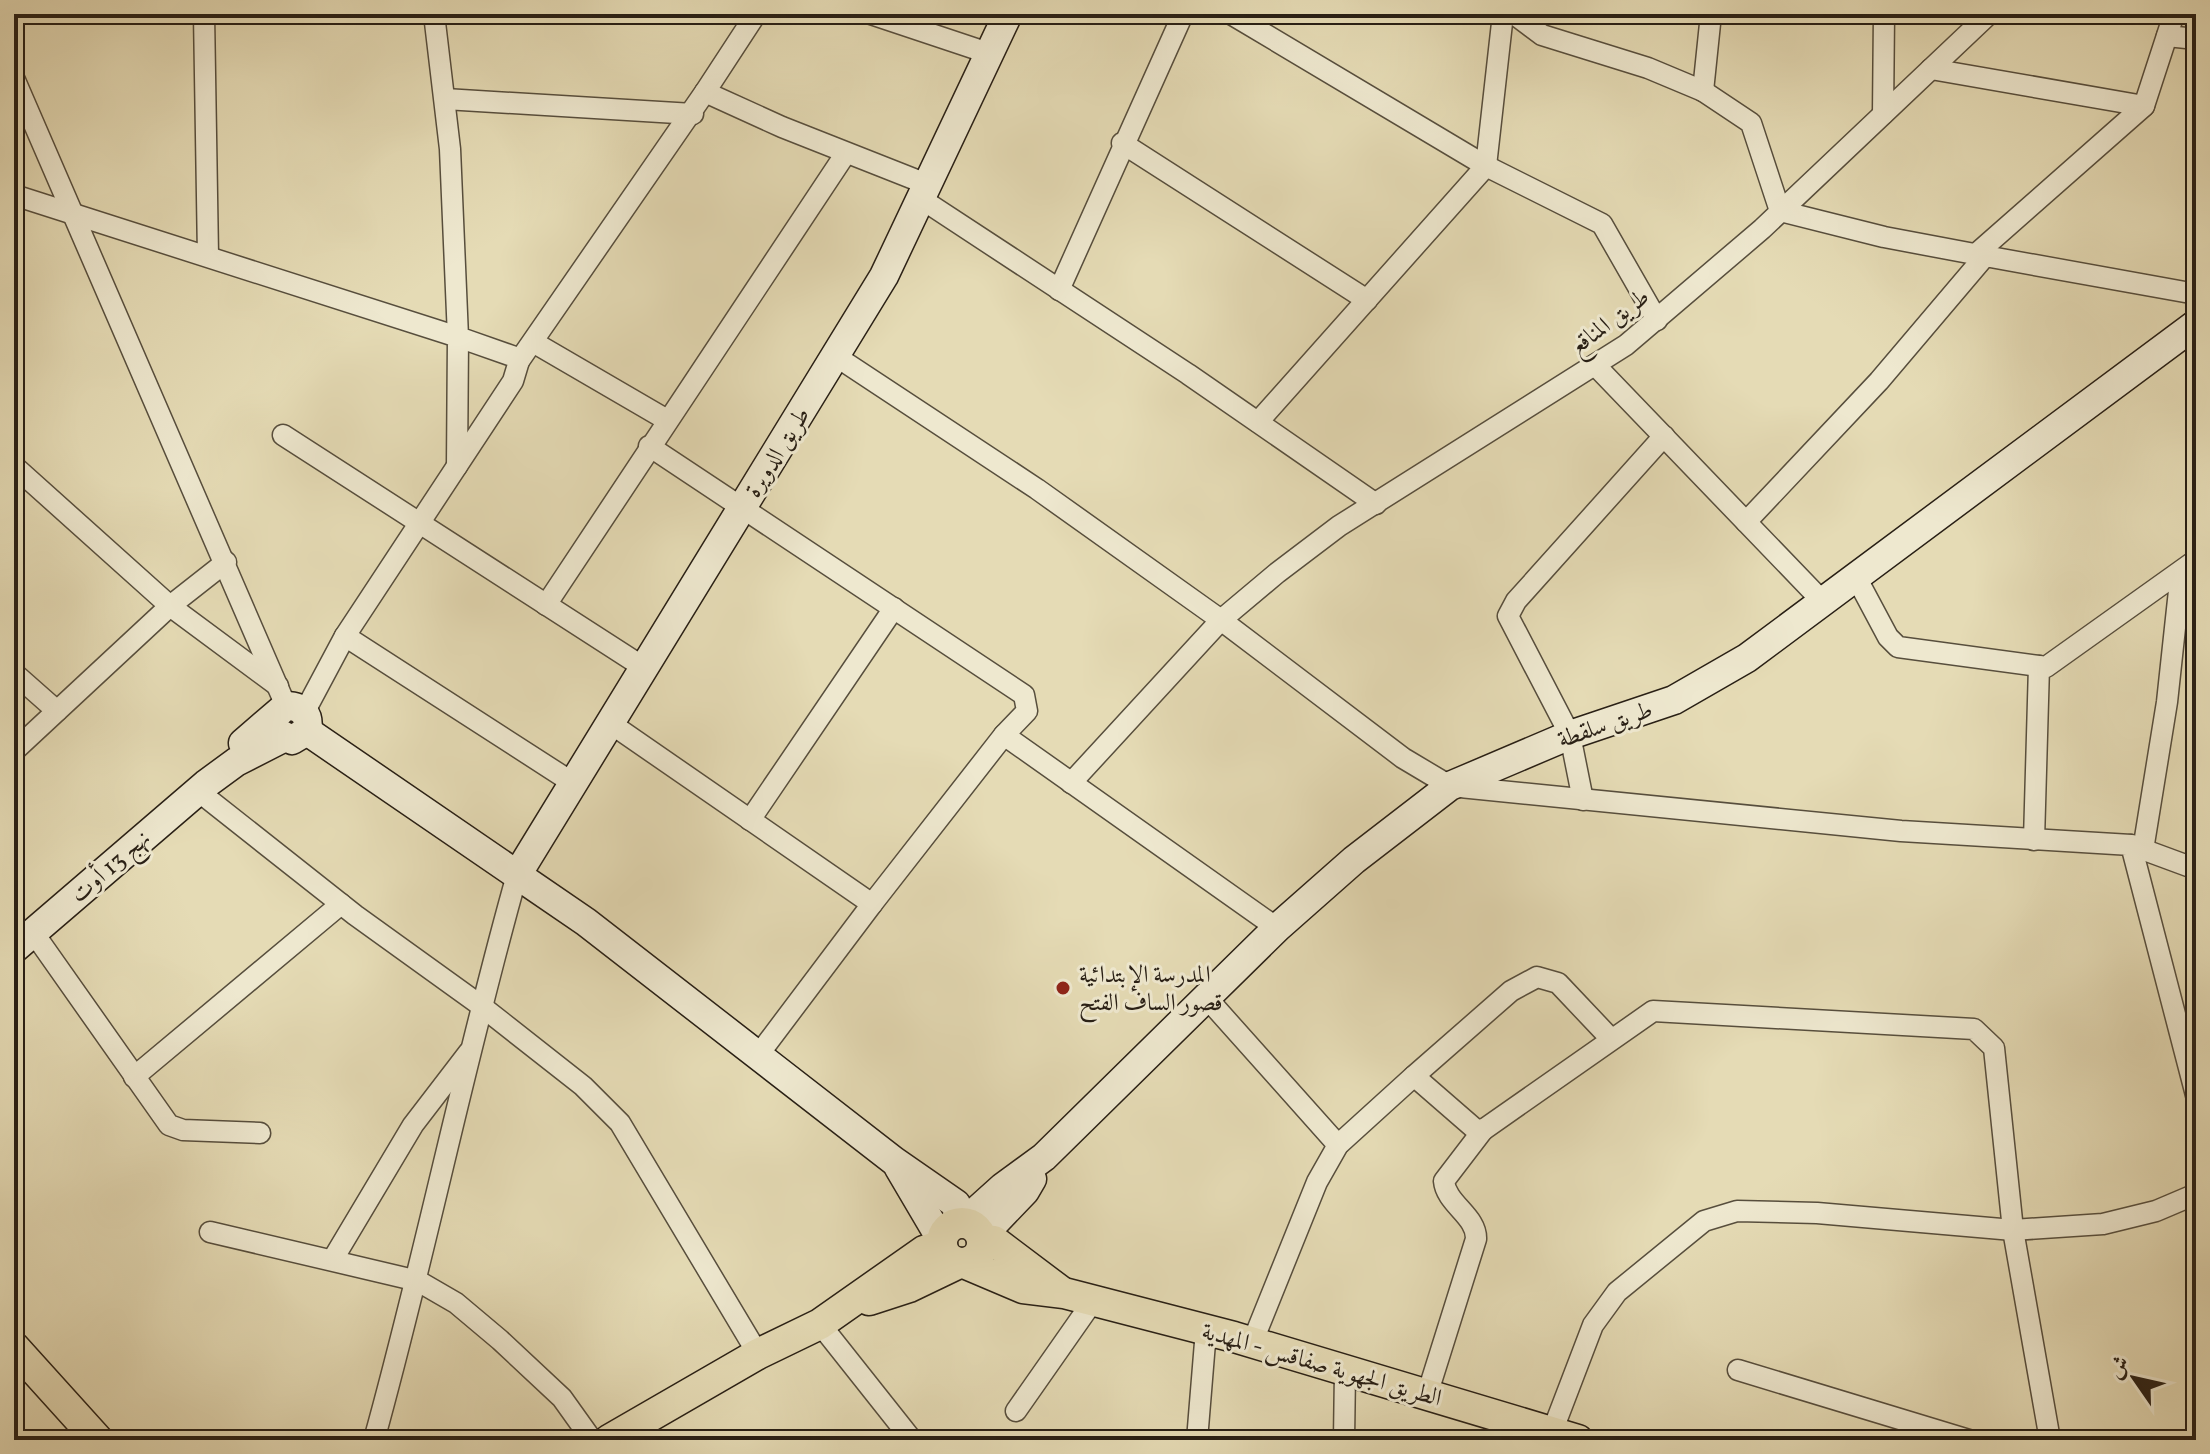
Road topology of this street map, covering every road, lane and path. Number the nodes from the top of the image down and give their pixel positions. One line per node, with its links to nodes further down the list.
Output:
1 (204, 14): 32 (street)
2 (434, 14): 21 (street)
3 (756, 14): 20 (street)
4 (871, 14): 16 (street)
5 (1008, 14): 16 (street, طريق الدويرة)
6 (1183, 14): 25 (street)
7 (1231, 14): 27 (street)
8 (1503, 14): 27 (street)
9 (1514, 14): 19 (street)
10 (1711, 14): 19 (street)
11 (1884, 14): 24 (street)
12 (1989, 14): 17 (street, طريق المناقع)
13 (2174, 14): 14 (street)
14 (2167, 36): 15 (street); 22 (street)
15 (2196, 39)
16 (991, 54): 28 (street, طريق الدويرة)
17 (1931, 69): 22 (street); 24 (street, طريق المناقع)
18 (14, 78): 31 (street)
19 (1703, 91): 30 (street)
20 (705, 92): 23 (street); 26 (street)
21 (445, 99): 23 (street); 39 (street)
22 (2144, 106): 33 (street)
23 (693, 114): 40 (street)
24 (1883, 114): 30 (street, طريق المناقع)
25 (1122, 143): 34 (street); 36 (street)
26 (846, 153): 28 (street); 44 (street)
27 (1486, 166): 36 (street); 37 (street)
28 (926, 192): 34 (street); 41 (street, طريق الدويرة)
29 (14, 195): 31 (street)
30 (1780, 211): 33 (street); 37 (street, طريق المناقع)
31 (70, 213): 32 (street); 55 (street)
32 (208, 256): 39 (street)
33 (1980, 256): 35 (street); 53 (street)
34 (1059, 290): 45 (street)
35 (2196, 294)
36 (1367, 300): 45 (street)
37 (1657, 320): 43 (street, طريق المناقع)
38 (2196, 324): 57 (street, طريق سلقطة)
39 (458, 337): 42 (street); 50 (street)
40 (533, 342): 42 (street); 44 (street)
41 (837, 357): 52 (street, طريق الدويرة); 62 (street)
42 (519, 361): 50 (street)
43 (1595, 365): 47 (street); 51 (street, طريق المناقع)
44 (667, 420): 48 (street)
45 (1258, 422): 51 (street)
46 (283, 435): 54 (street)
47 (1664, 436): 53 (street); 71 (street)
48 (649, 446): 52 (street); 59 (street)
49 (14, 466): 60 (street)
50 (457, 466): 54 (street)
51 (1376, 504): 62 (street, طريق المناقع)
52 (742, 506): 61 (street); 65 (street, طريق الدويرة)
53 (1746, 522): 58 (street)
54 (419, 524): 59 (street); 63 (street)
55 (226, 562): 60 (street); 68 (street)
56 (2188, 566): 64 (street); 80 (street)
57 (1856, 577): 58 (street, طريق سلقطة); 64 (street)
58 (1824, 603): 71 (street, طريق سلقطة)
59 (546, 605): 65 (street)
60 (170, 606): 67 (street); 68 (street)
61 (894, 608): 70 (street); 78 (street)
62 (1221, 620): 74 (street, طريق المناقع); 75 (street)
63 (345, 636): 68 (street); 73 (street)
64 (2039, 666): 79 (street)
65 (643, 667): 69 (street, طريق الدويرة)
66 (14, 673): 67 (street)
67 (57, 711): 72 (street)
68 (289, 715): 76 (street, نهج 13 أوت); 82 (street)
69 (610, 723): 73 (street, طريق الدويرة); 78 (street)
70 (1004, 735): 74 (street); 84 (street)
71 (1570, 735): 75 (street, طريق سلقطة); 77 (street)
72 (14, 751)
73 (573, 783): 82 (street, طريق الدويرة)
74 (1071, 783): 85 (street)
75 (1450, 786): 77 (street); 85 (street, طريق سلقطة)
76 (202, 787): 83 (street); 86 (street, نهج 13 أوت)
77 (1583, 800): 79 (street)
78 (750, 820): 84 (street)
79 (2034, 840): 80 (street)
80 (2137, 847): 81 (street); 94 (street)
81 (2196, 869)
82 (517, 875): 88 (street); 91 (street)
83 (341, 904): 88 (street); 93 (street)
84 (872, 904): 91 (street)
85 (1277, 928): 87 (street, طريق سلقطة)
86 (23, 941): 93 (street)
87 (1205, 996): 97 (street); 101 (street, طريق سلقطة)
88 (480, 1005): 90 (street); 109 (street)
89 (1611, 1039): 92 (street); 95 (street); 99 (street)
90 (471, 1049): 102 (street); 103 (street)
91 (759, 1054): 101 (street)
92 (1414, 1076): 95 (street); 97 (street)
93 (134, 1077): 96 (street)
94 (2196, 1095)
95 (1483, 1130): 112 (street)
96 (260, 1133)
97 (1338, 1145): 107 (street)
98 (2196, 1194): 99 (street)
99 (2013, 1230): 114 (street); 123 (street)
100 (210, 1232): 102 (street)
101 (962, 1242): 104 (main road, الطريق الجهوية صفاقس - المهدية); 105 (main road)
102 (333, 1259): 103 (street)
103 (418, 1281): 116 (street); 117 (street)
104 (1093, 1301): 106 (main road, الطريق الجهوية صفاقس - المهدية); 113 (street)
105 (820, 1324): 109 (main road); 119 (street)
106 (1206, 1330): 107 (main road, الطريق الجهوية صفاقس - المهدية); 120 (street)
107 (1252, 1343): 111 (main road, الطريق الجهوية صفاقس - المهدية)
108 (14, 1347): 115 (main road)
109 (758, 1354): 118 (main road)
110 (1738, 1370): 122 (street)
111 (1345, 1371): 112 (main road, الطريق الجهوية صفاقس - المهدية); 121 (street)
112 (1427, 1395): 114 (main road, الطريق الجهوية صفاقس - المهدية)
113 (1016, 1411)
114 (1559, 1437)
115 (98, 1440)
116 (374, 1440)
117 (592, 1440)
118 (609, 1440)
119 (912, 1440)
120 (1197, 1440)
121 (1344, 1440)
122 (1969, 1440)
123 (2050, 1440)

